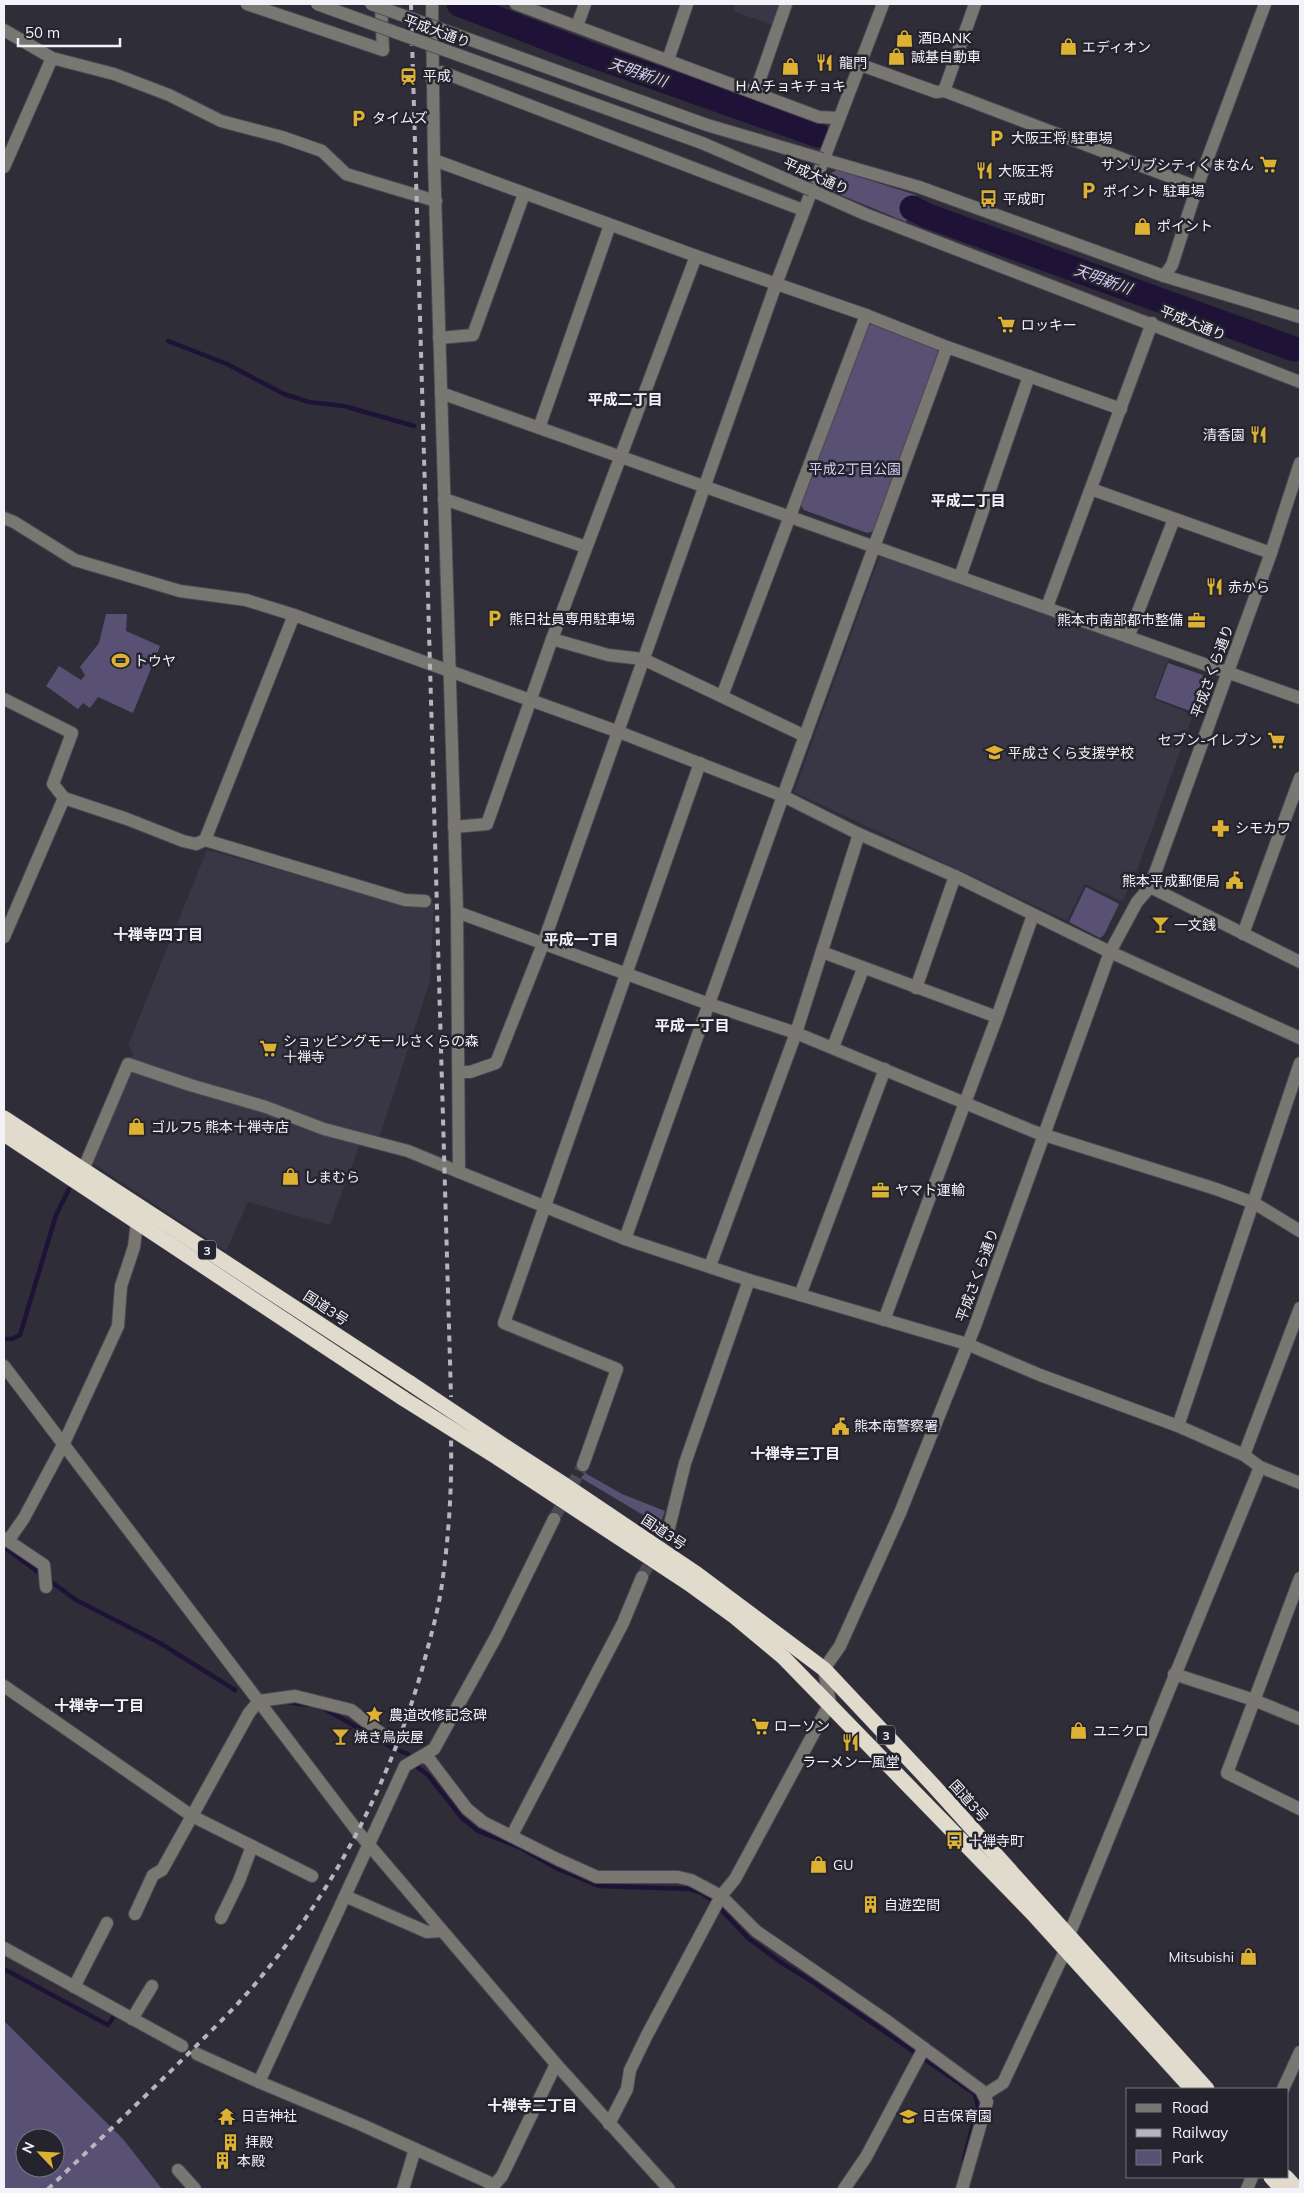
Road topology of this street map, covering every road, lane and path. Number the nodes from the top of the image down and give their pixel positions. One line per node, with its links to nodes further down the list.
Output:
1 (247, 4): 4 (street)
2 (317, 4): 26 (street, 平成大通り, bridge)
3 (371, 4): 22 (street, 平成大通り, bridge)
4 (381, 4)
5 (432, 4): 18 (street)
6 (516, 4): 13 (street)
7 (585, 4): 13 (street)
8 (687, 4): 16 (street)
9 (786, 4): 19 (street)
10 (883, 4): 17 (street)
11 (976, 4): 20 (street)
12 (1265, 4): 25 (street)
13 (577, 26): 16 (street)
14 (4, 30): 15 (street)
15 (52, 58): 24 (street); 28 (street)
16 (668, 60): 19 (street)
17 (861, 65): 20 (street); 21 (street)
18 (432, 80): 23 (street); 29 (street)
19 (755, 92): 21 (street)
20 (944, 92): 25 (street)
21 (838, 118): 22 (street)
22 (822, 159): 26 (street); 32 (street, 平成大通り)
23 (434, 160): 27 (street); 28 (street)
24 (4, 167)
25 (1197, 187): 32 (street)
26 (811, 190): 29 (street); 36 (street, 平成大通り)
27 (524, 194): 30 (street); 37 (street)
28 (436, 202): 37 (street)
29 (803, 210): 33 (street)
30 (610, 225): 31 (street); 43 (street)
31 (696, 256): 33 (street); 44 (street)
32 (1164, 276): 35 (street, 平成大通り)
33 (776, 284): 34 (street); 46 (street)
34 (866, 315): 38 (street); 49 (street)
35 (1300, 317)
36 (1152, 324): 40 (street, 平成大通り); 42 (street)
37 (439, 338): 41 (street)
38 (948, 347): 39 (street); 52 (street)
39 (1029, 376): 42 (street); 55 (street)
40 (1300, 382)
41 (440, 392): 43 (street); 48 (street)
42 (1121, 409): 47 (street)
43 (539, 428): 44 (street)
44 (621, 457): 46 (street); 53 (street)
45 (1300, 465): 54 (street, 平成さくら通り)
46 (705, 487): 49 (street); 60 (street)
47 (1091, 488): 51 (street); 56 (street)
48 (444, 499): 53 (street); 61 (street)
49 (790, 517): 52 (street); 63 (street)
50 (4, 518): 57 (street)
51 (1174, 519): 54 (street); 58 (street)
52 (875, 546): 55 (street); 68 (street)
53 (586, 547): 59 (street)
54 (1270, 553): 62 (street, 平成さくら通り)
55 (960, 577): 56 (street)
56 (1047, 607): 58 (street)
57 (294, 615): 61 (street); 75 (street)
58 (1129, 635): 62 (street)
59 (552, 639): 60 (street); 66 (street)
60 (643, 659): 63 (street); 67 (street)
61 (450, 671): 66 (street); 73 (street)
62 (1227, 672): 64 (street); 77 (street, 平成さくら通り)
63 (722, 696): 68 (street)
64 (1300, 698)
65 (4, 699): 72 (street)
66 (530, 700): 67 (street); 73 (street)
67 (619, 732): 69 (street); 83 (street)
68 (805, 736): 71 (street)
69 (700, 763): 71 (street); 88 (street)
70 (1300, 778): 81 (street)
71 (783, 796): 74 (street); 90 (street)
72 (64, 798): 75 (street); 82 (street)
73 (454, 827): 79 (street)
74 (859, 834): 76 (street); 84 (street)
75 (204, 840): 78 (street)
76 (955, 876): 80 (street); 89 (street)
77 (1150, 887): 81 (street); 85 (street, 平成さくら通り)
78 (424, 901)
79 (457, 912): 83 (street); 97 (street)
80 (1032, 915): 85 (street); 91 (street)
81 (1243, 934): 86 (street)
82 (4, 937)
83 (542, 944): 88 (street); 97 (street)
84 (822, 952): 87 (street); 92 (street)
85 (1110, 952): 93 (street); 101 (street, 平成さくら通り)
86 (1300, 962)
87 (864, 969): 89 (street); 94 (street)
88 (626, 974): 90 (street); 105 (street)
89 (916, 988): 91 (street)
90 (709, 1004): 92 (street); 108 (street)
91 (997, 1017): 98 (street)
92 (796, 1033): 94 (street); 109 (street)
93 (1300, 1038)
94 (833, 1047): 96 (street)
95 (1300, 1063): 104 (street)
96 (885, 1069): 98 (street); 111 (street)
97 (460, 1072): 103 (street)
98 (965, 1103): 101 (street); 113 (street)
99 (4, 1118): 102 (highway, 国道3号 / 3)
100 (4, 1134): 106 (highway, 国道3号 / 3)
101 (1044, 1135): 104 (street); 114 (street, 平成さくら通り)
102 (83, 1170): 103 (street); 118 (highway, 国道3号 / 3, bridge)
103 (459, 1172): 105 (street)
104 (1254, 1203): 107 (street); 116 (street)
105 (544, 1206): 108 (street); 120 (street)
106 (137, 1222): 117 (street); 118 (highway, 国道3号 / 3, bridge)
107 (1300, 1231)
108 (625, 1239): 109 (street)
109 (710, 1266): 110 (street)
110 (749, 1280): 111 (street); 124 (street)
111 (800, 1295): 113 (street)
112 (1300, 1308): 119 (street)
113 (884, 1320): 114 (street)
114 (967, 1344): 116 (street); 129 (street, 平成さくら通り)
115 (4, 1366): 117 (street)
116 (1178, 1426): 119 (street)
117 (64, 1444): 125 (street); 133 (street)
118 (502, 1453): 129 (highway, 国道3号 / 3); 134 (highway, 国道3号 / 3)
119 (1244, 1455): 121 (street)
120 (583, 1465)
121 (1260, 1467): 122 (street); 130 (street)
122 (1300, 1483)
123 (554, 1519): 137 (street)
124 (669, 1528)
125 (6, 1539): 128 (street)
126 (642, 1577): 140 (street)
127 (1300, 1578): 132 (street)
128 (46, 1586)
129 (824, 1669): 134 (street); 150 (highway, 国道3号 / 3)
130 (1174, 1674): 132 (street); 150 (street)
131 (4, 1686): 139 (street)
132 (1254, 1700): 135 (street); 138 (street)
133 (259, 1701): 136 (street); 139 (street); 141 (street)
134 (830, 1703): 145 (street); 152 (highway, 国道3号 / 3)
135 (1300, 1719)
136 (386, 1736)
137 (420, 1758): 140 (street); 141 (street)
138 (1300, 1809)
139 (192, 1816): 142 (street); 146 (street)
140 (512, 1835): 145 (street)
141 (369, 1844): 144 (street); 149 (street)
142 (252, 1846): 143 (street); 147 (street)
143 (312, 1876)
144 (345, 1896): 149 (street); 161 (street)
145 (721, 1896): 157 (street); 166 (street)
146 (135, 1914)
147 (221, 1918)
148 (107, 1923): 154 (street)
149 (442, 1931): 160 (street)
150 (1069, 1935): 163 (highway, 国道3号 / 3)
151 (4, 1948): 154 (street)
152 (1066, 1951): 162 (highway, 国道3号 / 3); 165 (street)
153 (152, 1986): 155 (street)
154 (74, 1987): 155 (street)
155 (132, 2019): 156 (street)
156 (182, 2046)
157 (924, 2048): 165 (street); 175 (street)
158 (1300, 2052): 164 (street)
159 (197, 2054): 161 (street)
160 (556, 2064): 166 (street); 171 (street)
161 (259, 2082): 167 (street)
162 (1191, 2088)
163 (1206, 2088)
164 (1283, 2088)
165 (984, 2095): 176 (street)
166 (609, 2124): 174 (street)
167 (415, 2149): 171 (street); 173 (street)
168 (178, 2170): 172 (street)
169 (1272, 2178): 177 (highway)
170 (1287, 2178): 178 (highway)
171 (493, 2188)
172 (195, 2189)
173 (403, 2189)
174 (669, 2189)
175 (844, 2189)
176 (962, 2189)
177 (1282, 2189)
178 (1297, 2189)

